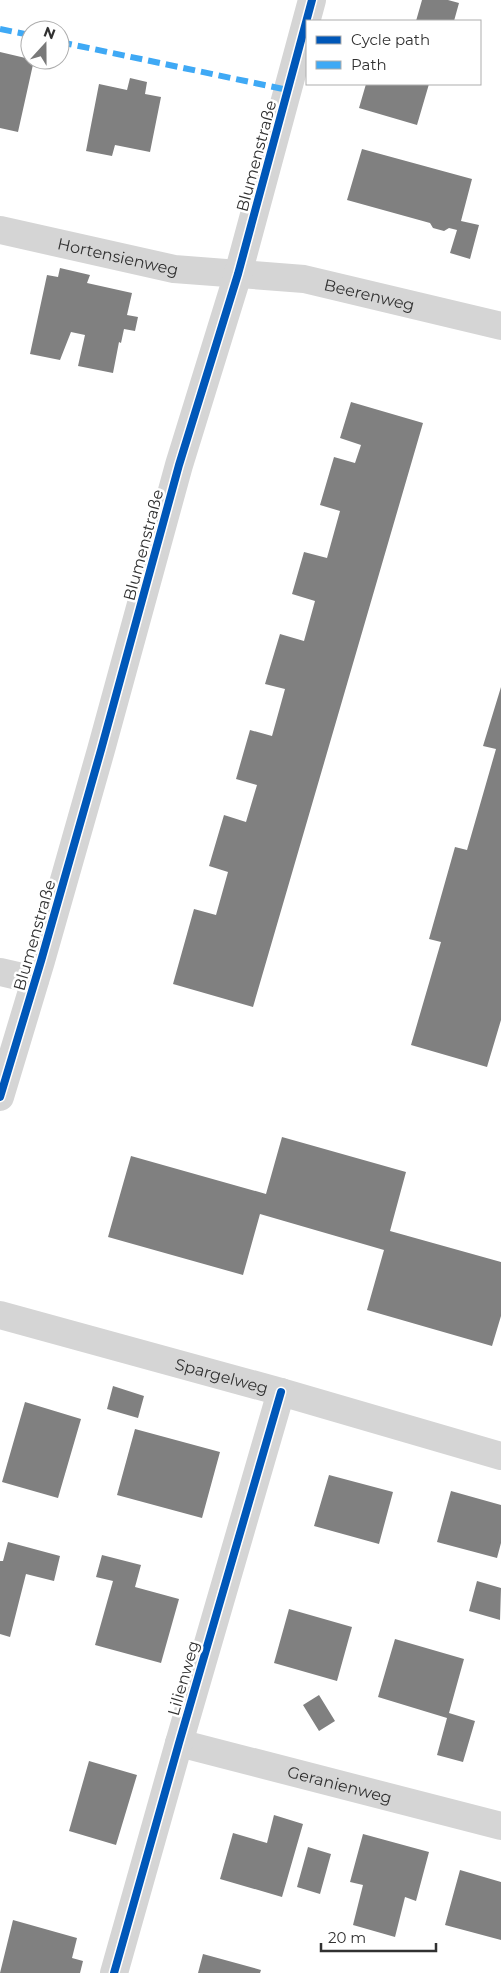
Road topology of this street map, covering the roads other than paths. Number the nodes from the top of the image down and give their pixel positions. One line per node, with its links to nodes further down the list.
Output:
1 (312, 0): 2 (street, Blumenstraße)
2 (307, 20)
3 (306, 22): 5 (street, Blumenstraße)
4 (0, 230): 5 (street, Hortensienweg)
5 (238, 274): 6 (street, Beerenweg); 8 (street, Blumenstraße)
6 (501, 326)
7 (0, 972): 8 (street)
8 (36, 980): 9 (street, Blumenstraße)
9 (0, 1097)
10 (0, 1314): 11 (street, Spargelweg)
11 (282, 1392): 12 (street, Spargelweg); 13 (street, Lilienweg)
12 (501, 1456)
13 (179, 1743): 14 (street, Geranienweg); 15 (street, Lilienweg)
14 (501, 1826)
15 (114, 1973)

